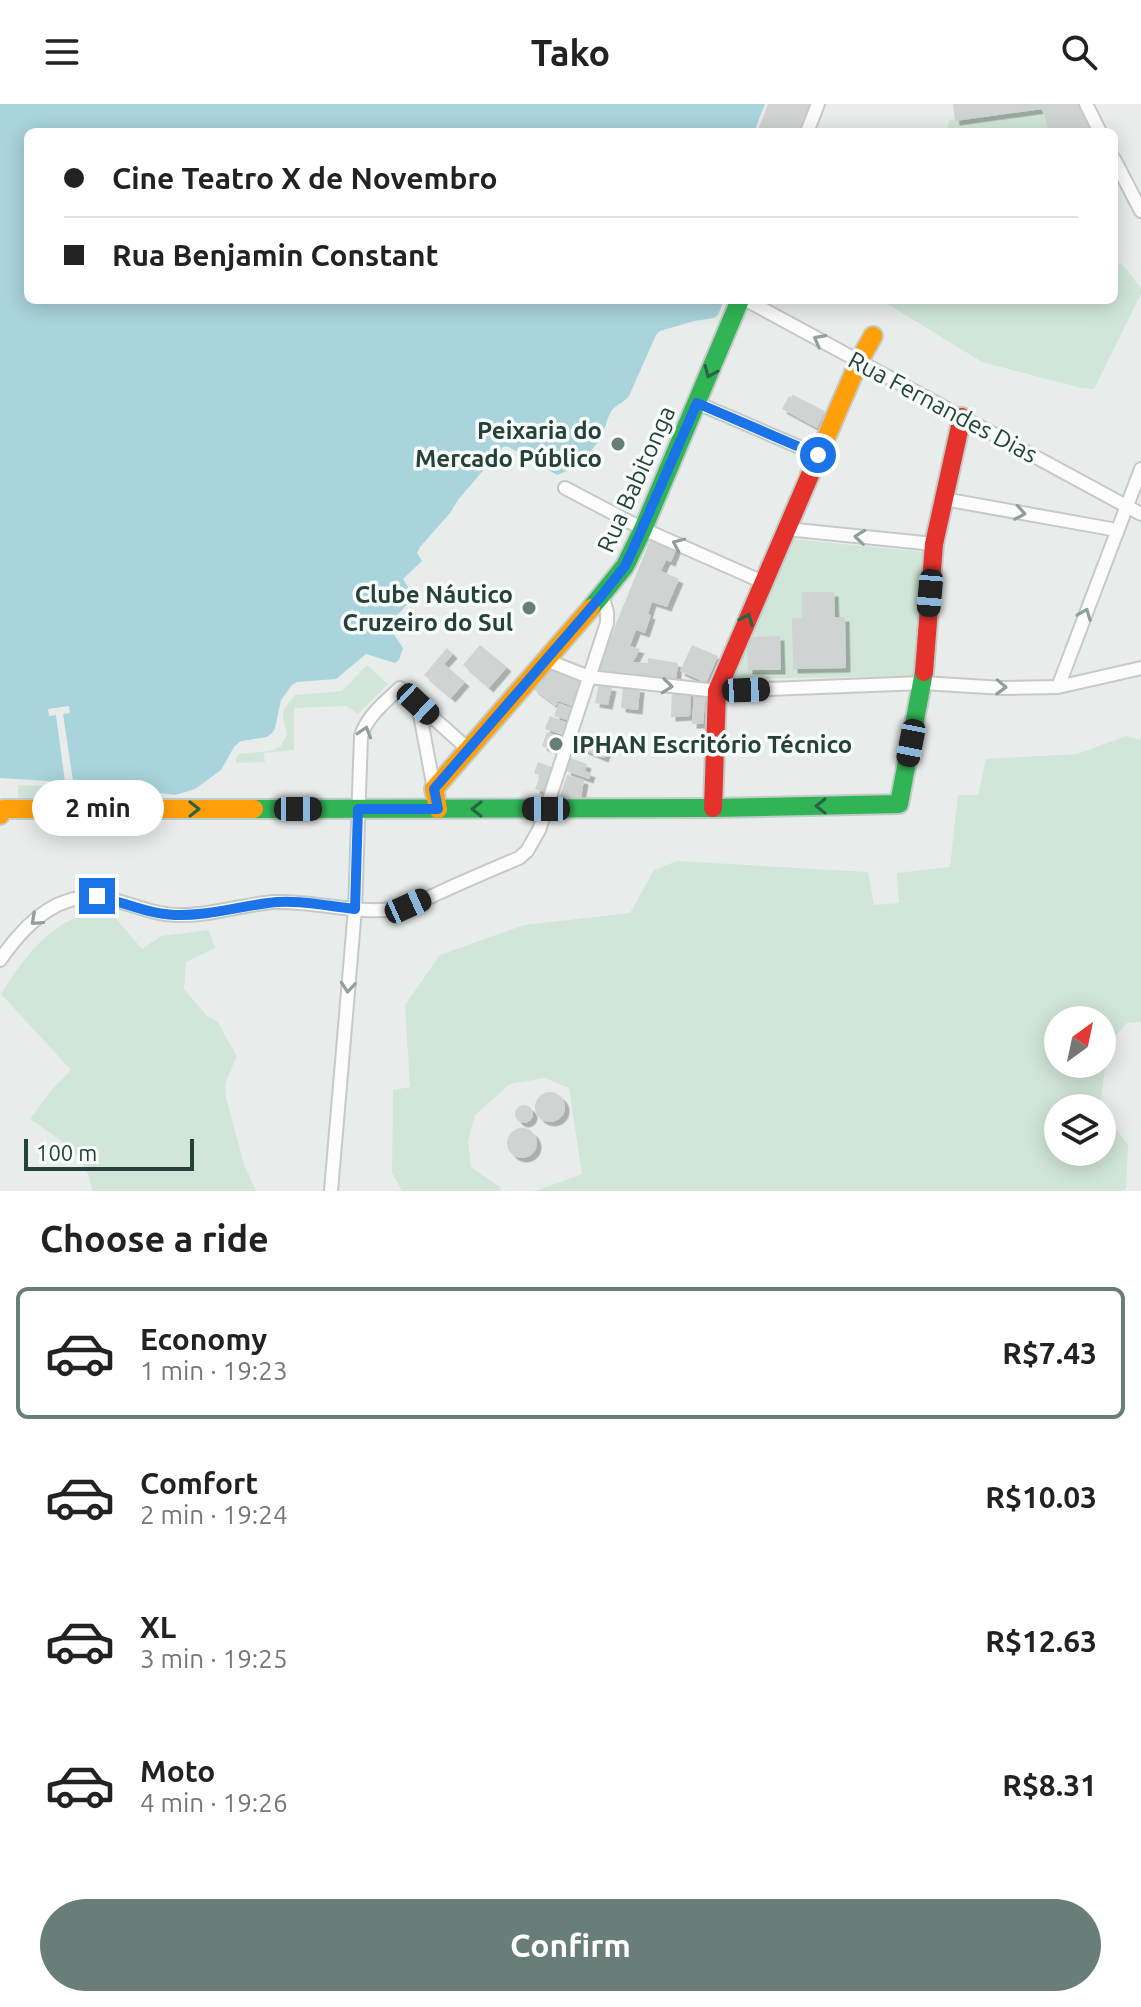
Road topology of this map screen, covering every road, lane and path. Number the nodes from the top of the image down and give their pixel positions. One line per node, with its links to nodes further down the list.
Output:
1 (818, 104): 3 (street)
2 (1086, 104): 4 (street)
3 (809, 128)
4 (1098, 128)
5 (1118, 167): 6 (street)
6 (1141, 211)
7 (741, 304): 11 (street, Rua Babitonga, one-way to 11)
8 (751, 304): 10 (street, Rua Fernandes Dias, one-way to 8)
9 (873, 336): 10 (street)
10 (859, 361): 12 (street, Rua Fernandes Dias); 13 (street)
11 (697, 403): 13 (street); 19 (street, Rua Babitonga)
12 (962, 417): 16 (street); 17 (street, Rua Fernandes Dias)
13 (818, 455): 20 (street)
14 (1141, 469): 17 (street)
15 (565, 488): 19 (street)
16 (944, 499): 21 (street, one-way to 21); 22 (street)
17 (1127, 506): 18 (street, Rua Fernandes Dias); 21 (street)
18 (1141, 514)
19 (643, 529): 23 (street, one-way to 19); 24 (street, Rua Babitonga)
20 (786, 529): 22 (street, one-way to 20); 23 (street)
21 (1117, 530): 29 (street, one-way to 21)
22 (934, 544): 28 (street)
23 (763, 582): 30 (street, one-way to 23)
24 (602, 595): 25 (street, Rua Babitonga); 27 (street)
25 (546, 660): 27 (street); 32 (street, Rua Babitonga)
26 (1141, 668): 29 (street)
27 (589, 677): 30 (street, one-way to 30); 37 (street)
28 (923, 683): 29 (street, one-way to 29); 30 (street); 34 (street, one-way to 34)
29 (1058, 687)
30 (717, 691): 34 (street)
31 (418, 704): 32 (street); 33 (street); 35 (street, one-way to 31)
32 (468, 749): 33 (street, Rua Babitonga)
33 (434, 789): 36 (street)
34 (713, 808): 37 (street)
35 (358, 809): 36 (street); 38 (street, one-way to 35); 39 (street)
36 (438, 809): 37 (street, one-way to 36)
37 (546, 809): 39 (street)
38 (2, 812)
39 (355, 909): 40 (street, one-way to 40); 41 (street, one-way to 41)
40 (0, 960)
41 (331, 1191)

